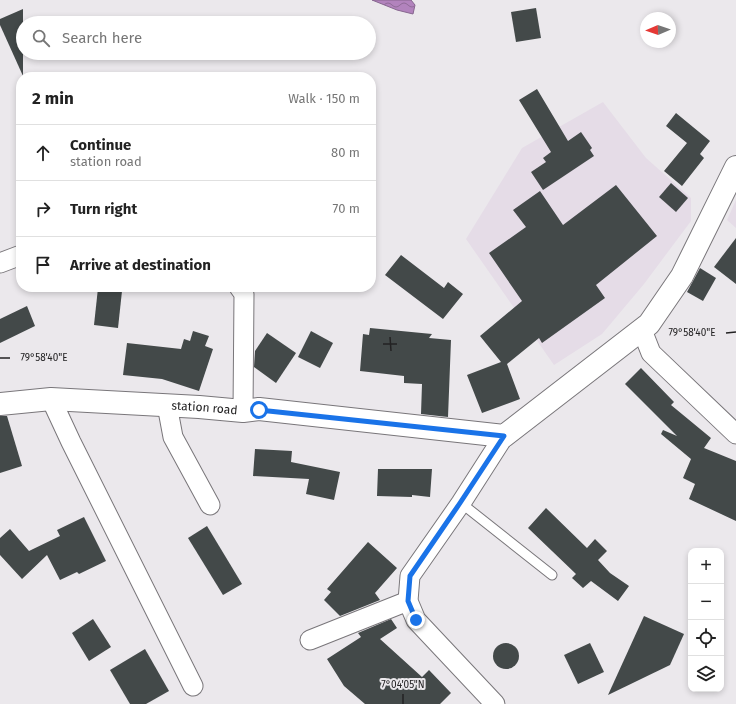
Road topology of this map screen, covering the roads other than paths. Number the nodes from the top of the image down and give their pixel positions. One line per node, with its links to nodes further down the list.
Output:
1 (736, 167): 5 (street)
2 (16, 256): 3 (street)
3 (0, 263)
4 (243, 292): 9 (street)
5 (642, 330): 10 (street); 11 (street)
6 (51, 399): 7 (street, station road); 8 (street, station road); 17 (street)
7 (0, 404)
8 (167, 405): 9 (street, station road); 13 (street)
9 (243, 411): 11 (street, station road)
10 (736, 434)
11 (504, 436): 12 (street)
12 (460, 503): 14 (lane); 15 (street)
13 (210, 505)
14 (552, 575)
15 (408, 601): 16 (street); 18 (street)
16 (310, 640)
17 (193, 686)
18 (495, 704)

